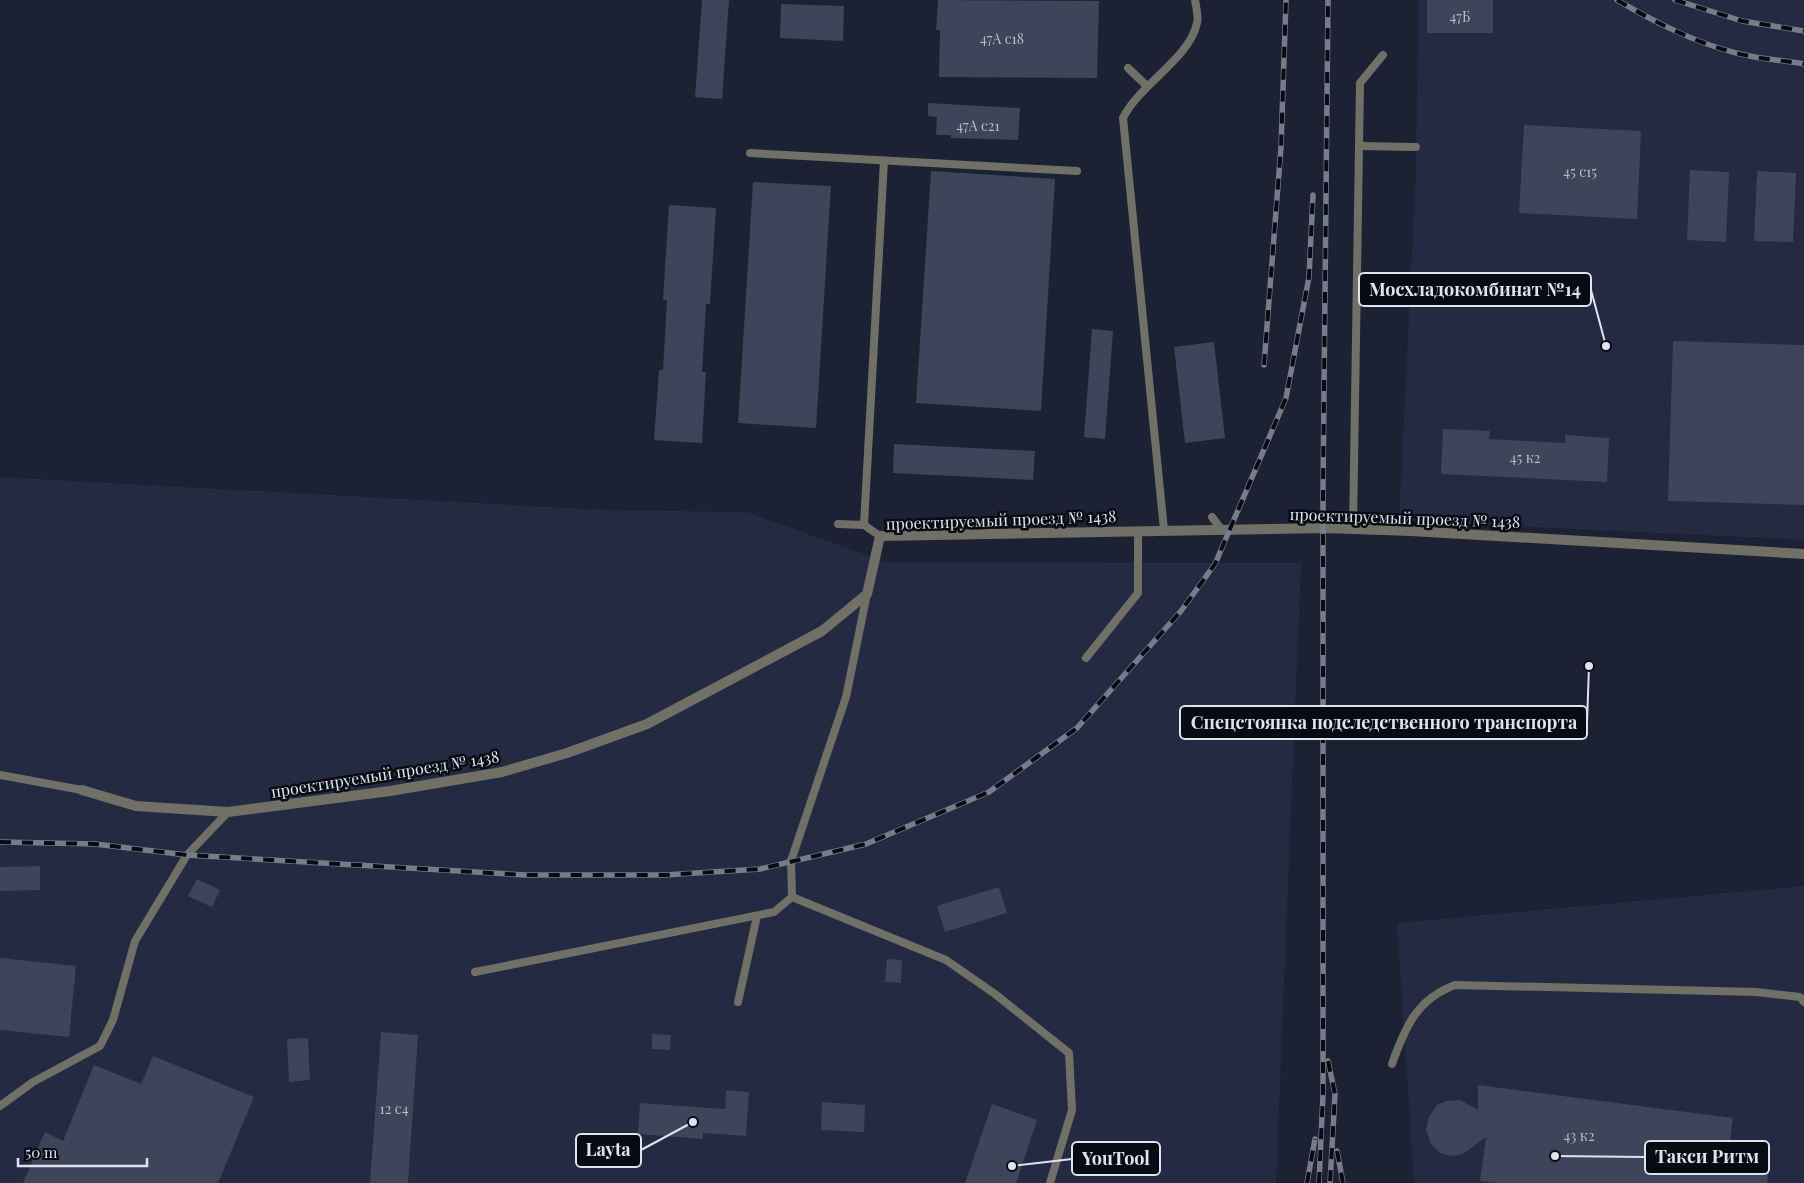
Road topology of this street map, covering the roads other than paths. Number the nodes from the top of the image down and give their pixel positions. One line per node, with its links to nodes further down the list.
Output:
1 (1195, 0): 4 (lane)
2 (1383, 55): 5 (lane)
3 (1128, 68): 4 (lane)
4 (1147, 86): 15 (lane)
5 (1359, 146): 6 (lane); 14 (lane)
6 (1416, 147)
7 (750, 153): 8 (lane)
8 (884, 160): 9 (lane); 12 (lane)
9 (1077, 171)
10 (1212, 517): 13 (lane)
11 (838, 524): 12 (lane)
12 (864, 525): 17 (lane)
13 (1221, 529): 14 (street, проектируемый проезд № 1438); 15 (street, проектируемый проезд № 1438)
14 (1353, 529): 18 (street, проектируемый проезд № 1438)
15 (1164, 530): 16 (street, проектируемый проезд № 1438)
16 (1138, 531): 17 (street, проектируемый проезд № 1438); 20 (lane)
17 (880, 536): 19 (street, проектируемый проезд № 1438)
18 (1804, 554)
19 (867, 594): 23 (street, проектируемый проезд № 1438); 24 (lane)
20 (1086, 658)
21 (0, 775): 22 (lane)
22 (82, 790): 23 (street, проектируемый проезд № 1438)
23 (228, 812): 30 (lane)
24 (792, 897): 25 (lane); 31 (lane)
25 (757, 916): 26 (lane); 27 (lane)
26 (475, 972)
27 (738, 1002)
28 (1804, 1002): 29 (lane)
29 (1392, 1064)
30 (0, 1106)
31 (1050, 1183)

